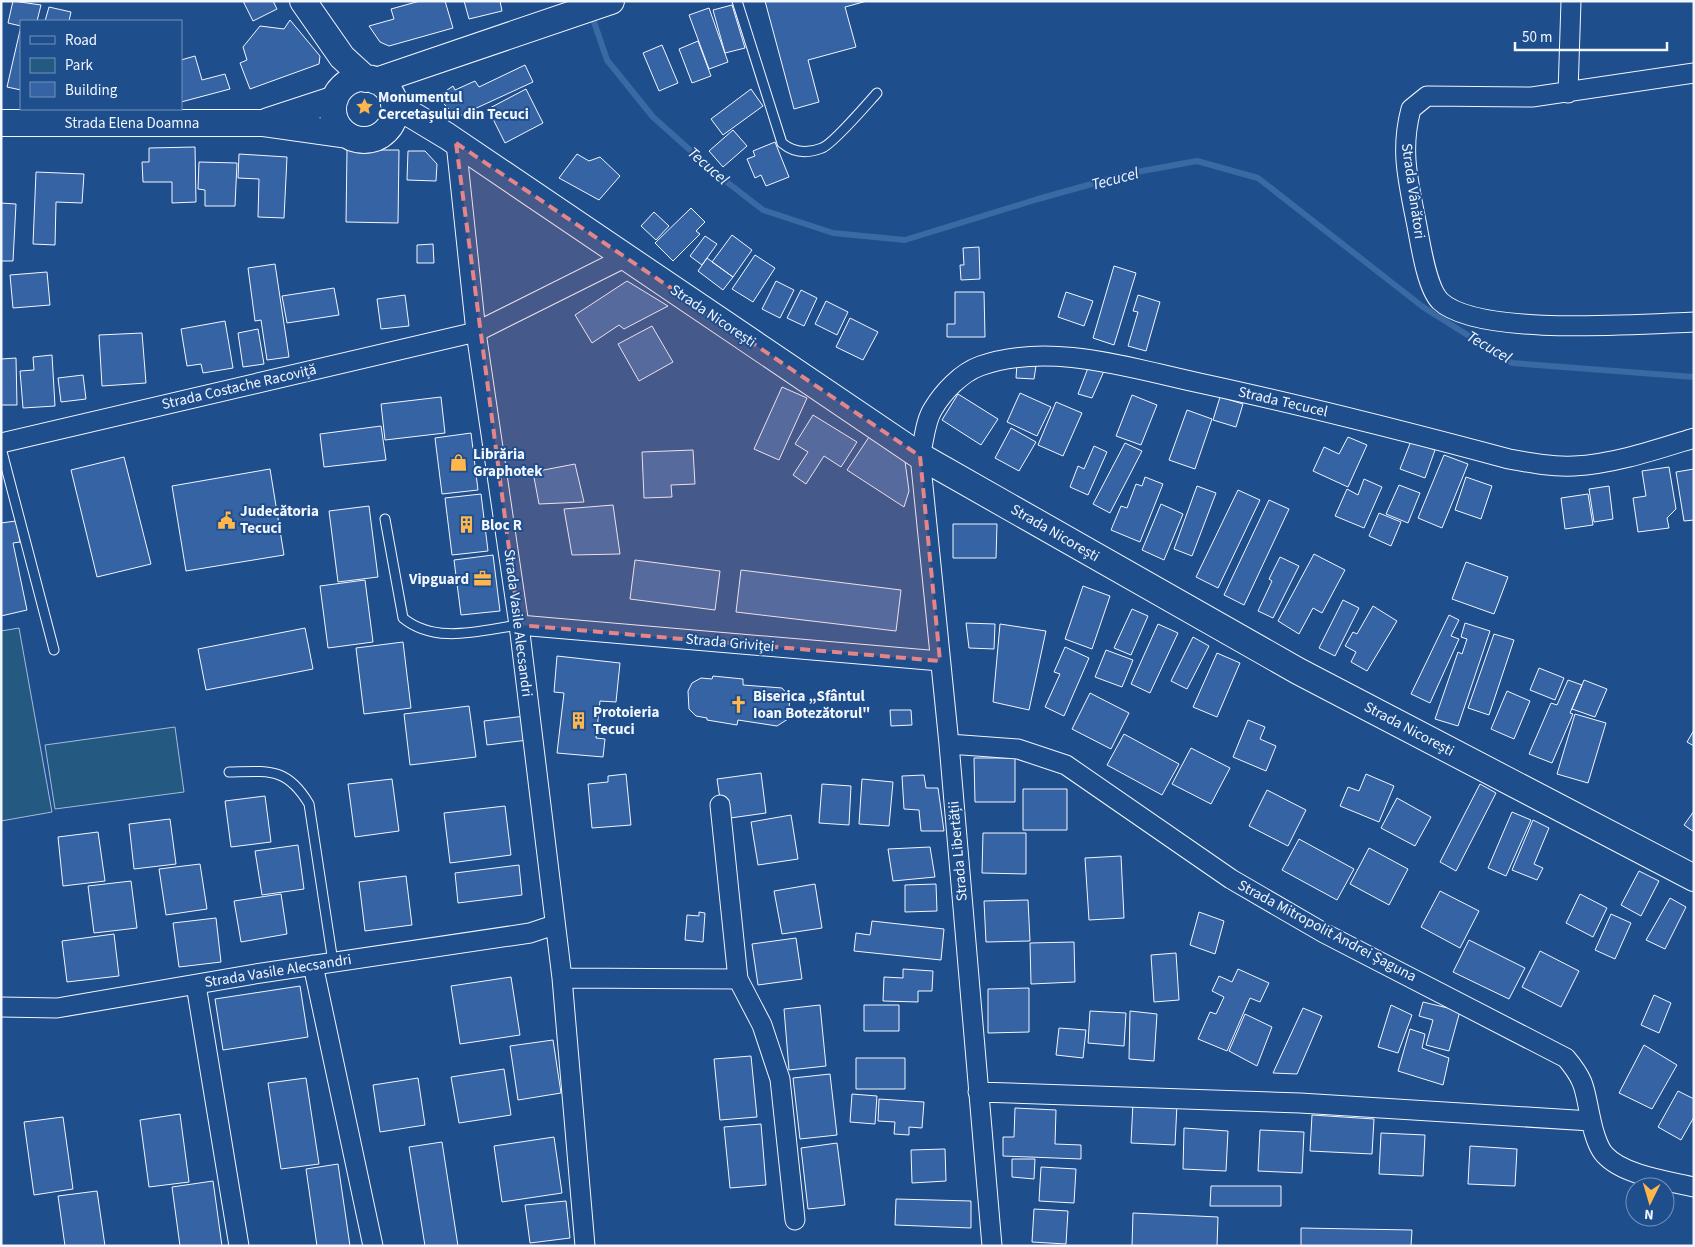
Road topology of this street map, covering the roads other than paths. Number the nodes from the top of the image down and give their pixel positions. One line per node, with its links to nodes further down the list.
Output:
1 (303, 1): 5 (main road, Strada Nicorești)
2 (612, 1): 7 (main road)
3 (737, 1): 8 (lane)
4 (1571, 1): 9 (street)
5 (342, 57): 7 (main road, Strada Nicorești); 10 (main road)
6 (1694, 74): 9 (street, Strada Vânători)
7 (394, 89): 10 (main road); 13 (main road); 15 (main road, Strada Nicorești)
8 (877, 93)
9 (1568, 93): 17 (street, Strada Vânători)
10 (337, 95): 12 (main road, Strada Elena Doamna); 14 (main road)
11 (1, 123): 12 (main road, Strada Elena Doamna)
12 (262, 123): 14 (main road, Strada Elena Doamna)
13 (385, 132): 14 (main road); 15 (main road, Strada Nicorești)
14 (347, 135)
15 (451, 140): 16 (main road, Strada Nicorești); 18 (street, Strada Vasile Alecsandri)
16 (626, 258): 18 (street, Strada Costache Racoviță); 22 (main road, Strada Nicorești)
17 (1694, 322)
18 (476, 332): 20 (street, Strada Costache Racoviță); 24 (street, Strada Vasile Alecsandri)
19 (1694, 438): 22 (street, Strada Tecucel)
20 (1, 443)
21 (1, 448): 25 (lane)
22 (920, 456): 26 (street, Strada Libertății); 30 (main road, Strada Nicorești)
23 (385, 519): 24 (lane)
24 (519, 625): 26 (street, Strada Griviței); 31 (street, Strada Vasile Alecsandri)
25 (54, 650)
26 (940, 661): 27 (street, Strada Libertății)
27 (949, 744): 38 (street, Strada Libertății); 39 (street, Strada Mitropolit Andrei Șaguna)
28 (229, 772): 32 (lane)
29 (720, 805): 35 (street)
30 (1694, 878)
31 (554, 925): 32 (street, Strada Vasile Alecsandri); 34 (street, Strada Vasile Alecsandri)
32 (333, 962): 33 (street, Strada Vasile Alecsandri)
33 (313, 965): 36 (street, Strada Vasile Alecsandri); 43 (street)
34 (562, 978): 35 (street); 44 (street, Strada Vasile Alecsandri)
35 (738, 979): 41 (street)
36 (196, 985): 37 (street, Strada Vasile Alecsandri); 42 (street)
37 (1, 1007)
38 (978, 1092): 39 (street); 45 (street, Strada Libertății)
39 (1591, 1121): 40 (street, Strada Mitropolit Andrei Șaguna)
40 (1694, 1187)
41 (795, 1220)
42 (239, 1246)
43 (373, 1246)
44 (585, 1246)
45 (992, 1246)

